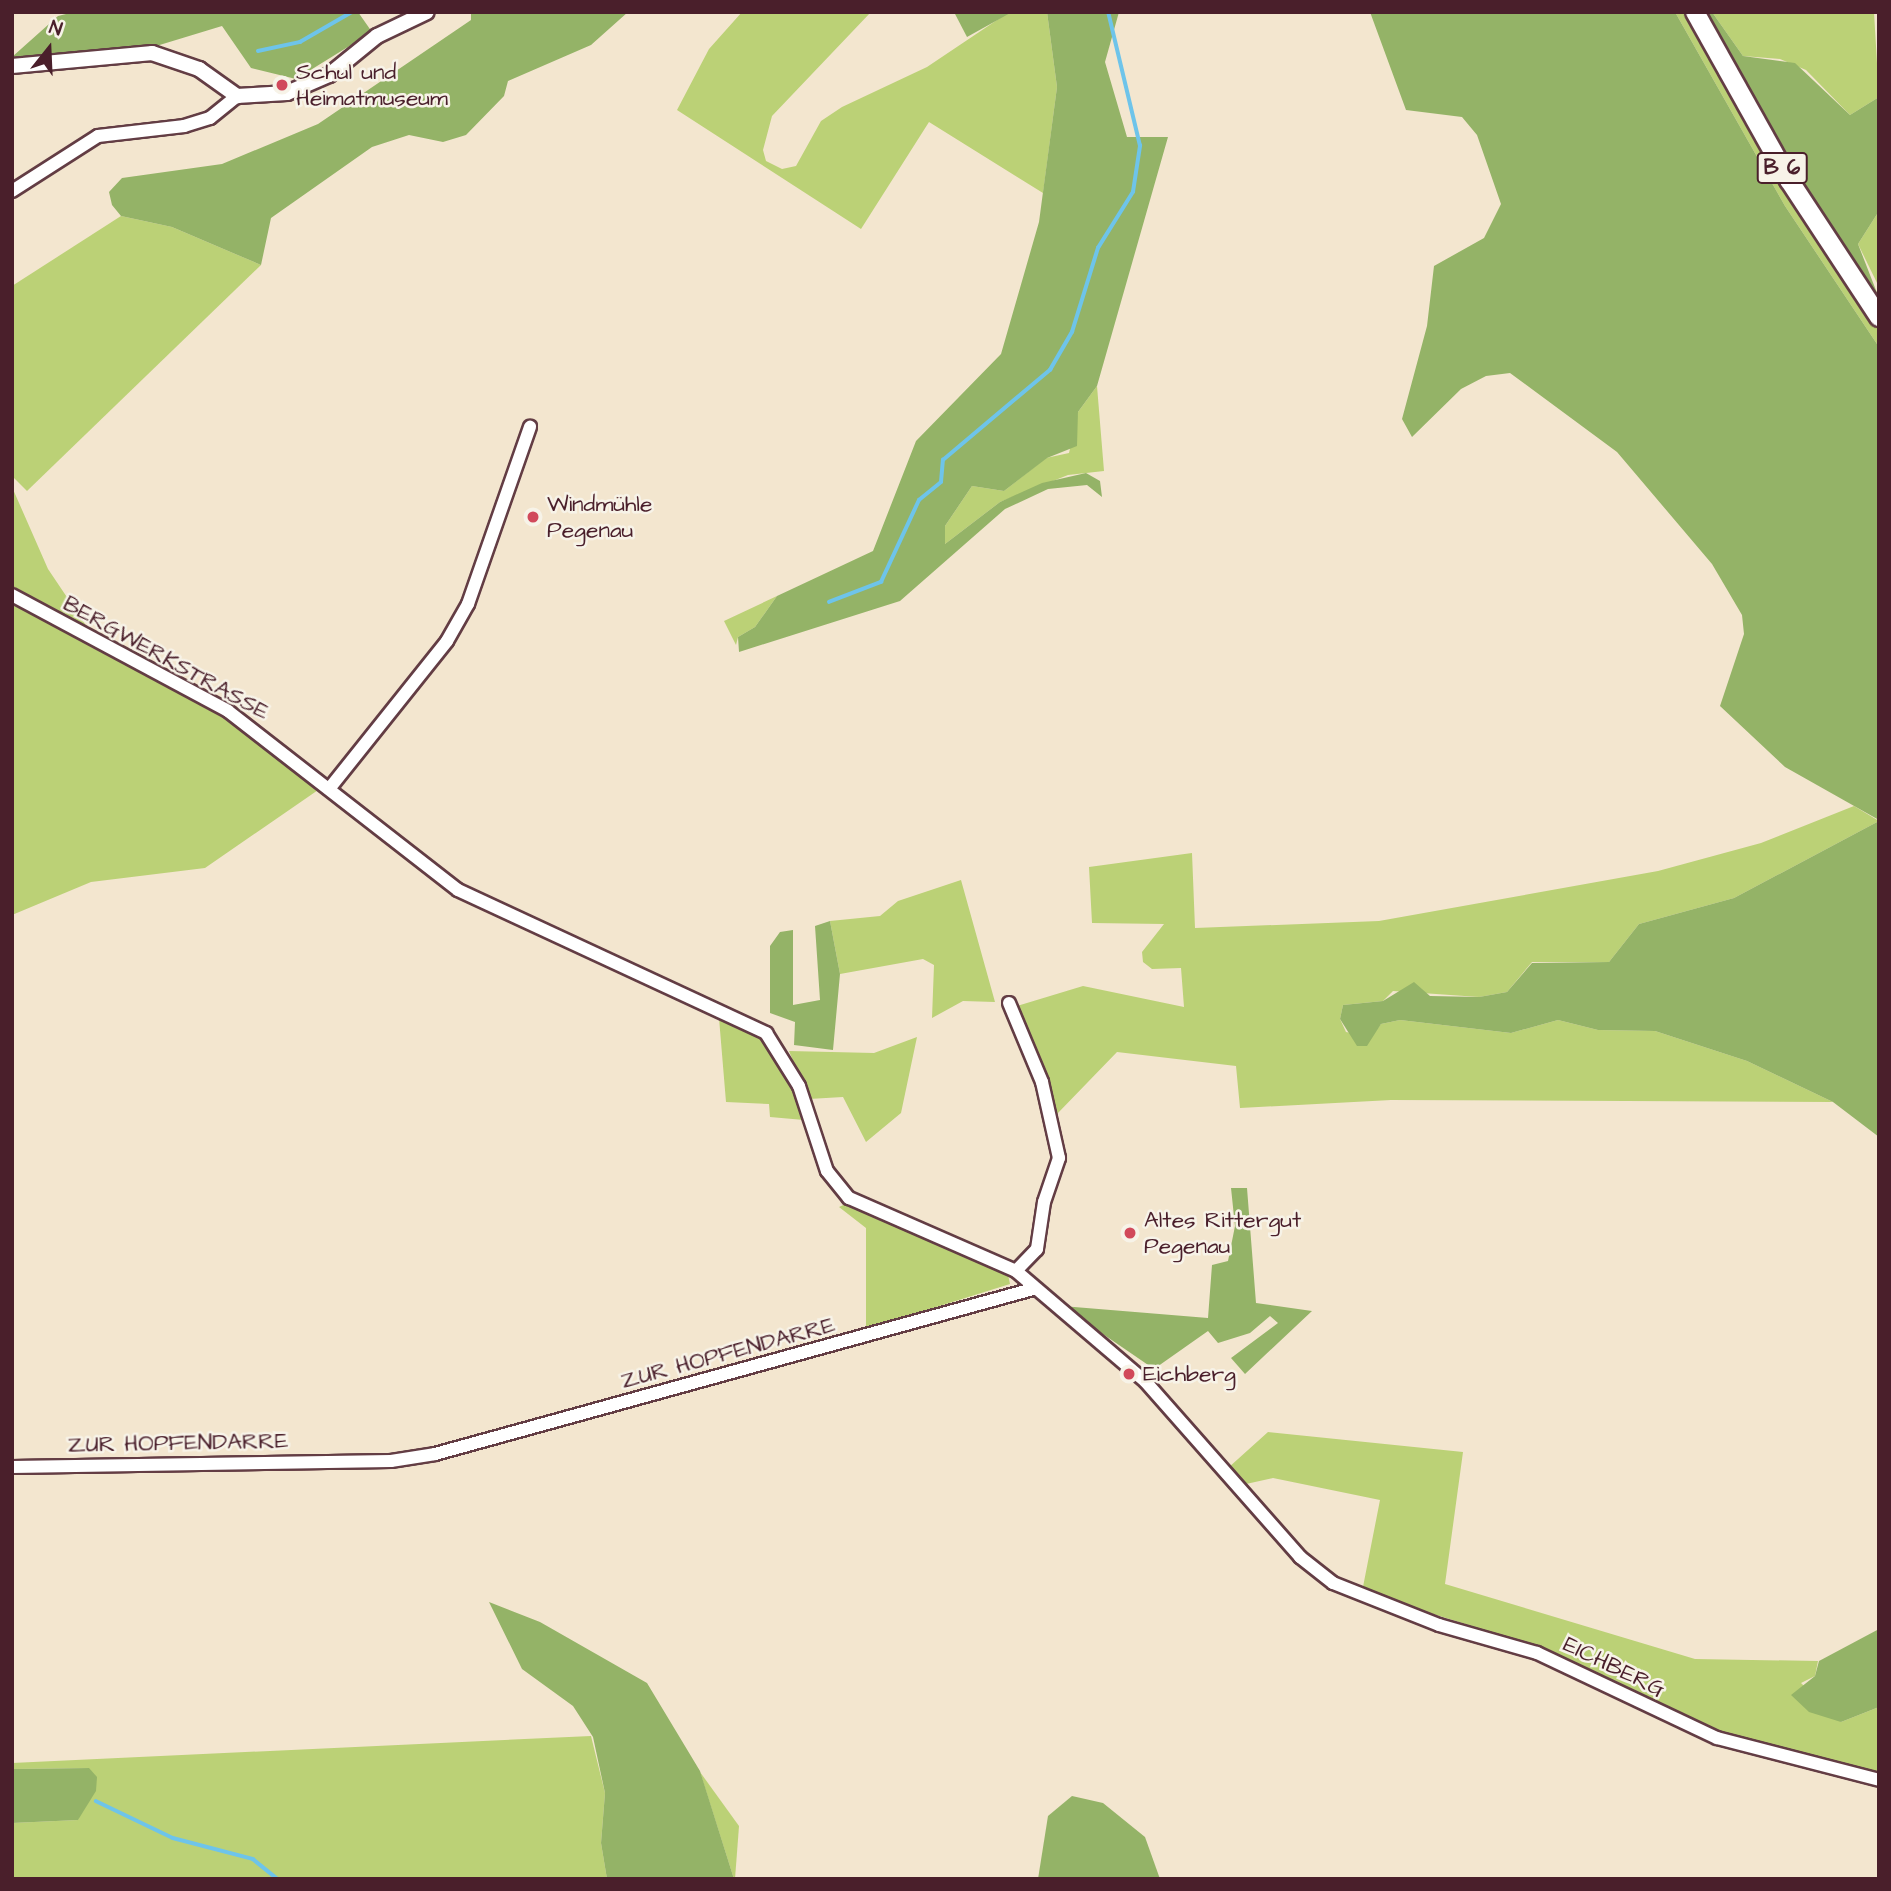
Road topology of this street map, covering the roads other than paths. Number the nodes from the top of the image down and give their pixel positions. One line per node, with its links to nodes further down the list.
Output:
1 (427, 12): 4 (street)
2 (1695, 12): 6 (main road, B 6)
3 (12, 66): 4 (street)
4 (237, 96): 5 (street)
5 (12, 191)
6 (1879, 317)
7 (530, 426): 9 (street)
8 (12, 595): 10 (street, BERGWERKSTRASSE)
9 (347, 767): 10 (street); 11 (street)
10 (329, 789): 11 (street, BERGWERKSTRASSE)
11 (345, 802): 13 (street, BERGWERKSTRASSE)
12 (1009, 1003): 13 (street)
13 (1016, 1271): 14 (street)
14 (1033, 1289): 15 (street, ZUR HOPFENDARRE); 16 (street, EICHBERG)
15 (12, 1466)
16 (1879, 1780)

